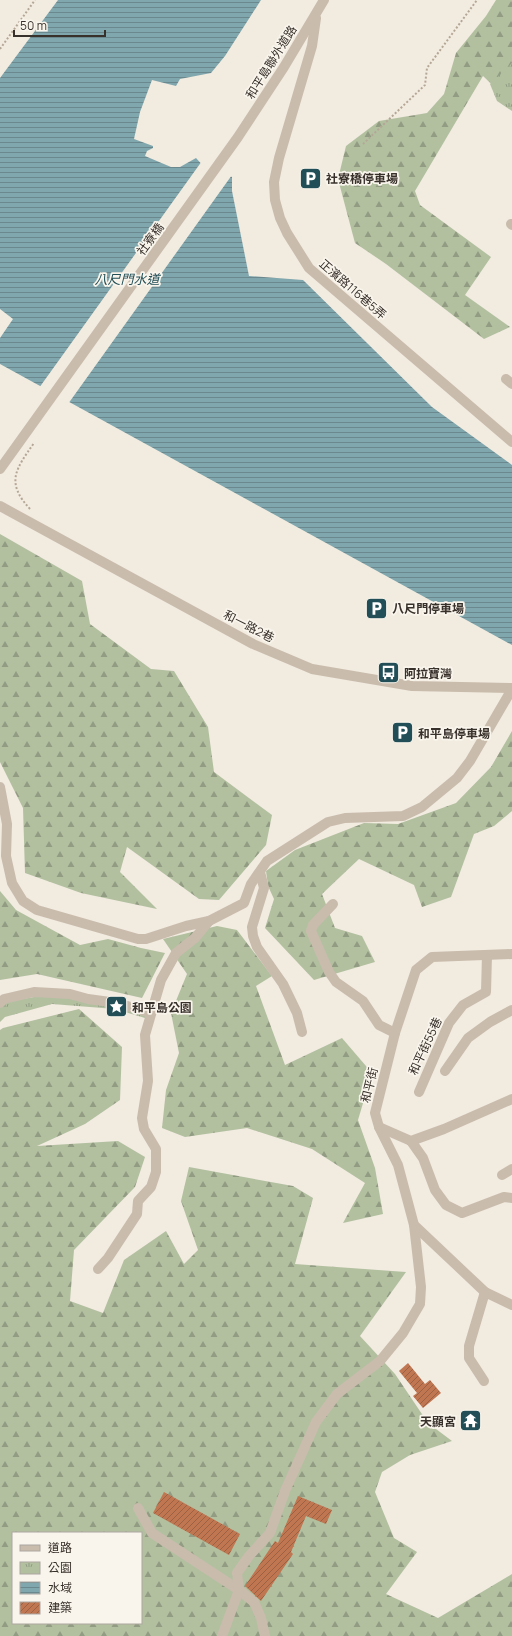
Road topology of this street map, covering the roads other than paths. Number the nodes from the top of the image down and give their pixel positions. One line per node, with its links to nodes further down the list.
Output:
1 (324, 0): 2 (street, 和平島聯外道路)
2 (317, 13): 3 (street, 和平島聯外道路); 4 (street, 正濱路116巷5弄)
3 (238, 137): 5 (street, 社寮橋)
4 (512, 442)
5 (0, 469)
6 (0, 506): 7 (street, 和一路2巷)
7 (512, 689): 9 (street)
8 (0, 787): 11 (street)
9 (260, 872): 11 (street); 17 (street)
10 (333, 904): 18 (street)
11 (209, 921): 16 (street)
12 (512, 954): 13 (street, 和平街)
13 (487, 955): 18 (street, 和平街); 20 (street, 和平街55巷)
14 (0, 1003): 16 (street)
15 (512, 1010): 19 (street)
16 (151, 1013): 28 (street)
17 (302, 1032)
18 (395, 1033): 22 (street, 和平街)
19 (445, 1071)
20 (419, 1092)
21 (512, 1099): 23 (street)
22 (379, 1127): 23 (street); 27 (street, 和平街)
23 (410, 1141): 26 (street)
24 (512, 1169): 25 (street)
25 (502, 1175)
26 (512, 1198)
27 (414, 1225): 29 (street); 33 (street, 和平街)
28 (98, 1269)
29 (485, 1292): 30 (street); 31 (street)
30 (512, 1305)
31 (484, 1381)
32 (138, 1508): 33 (street)
33 (239, 1590): 34 (street); 35 (street)
34 (222, 1636)
35 (265, 1636)

